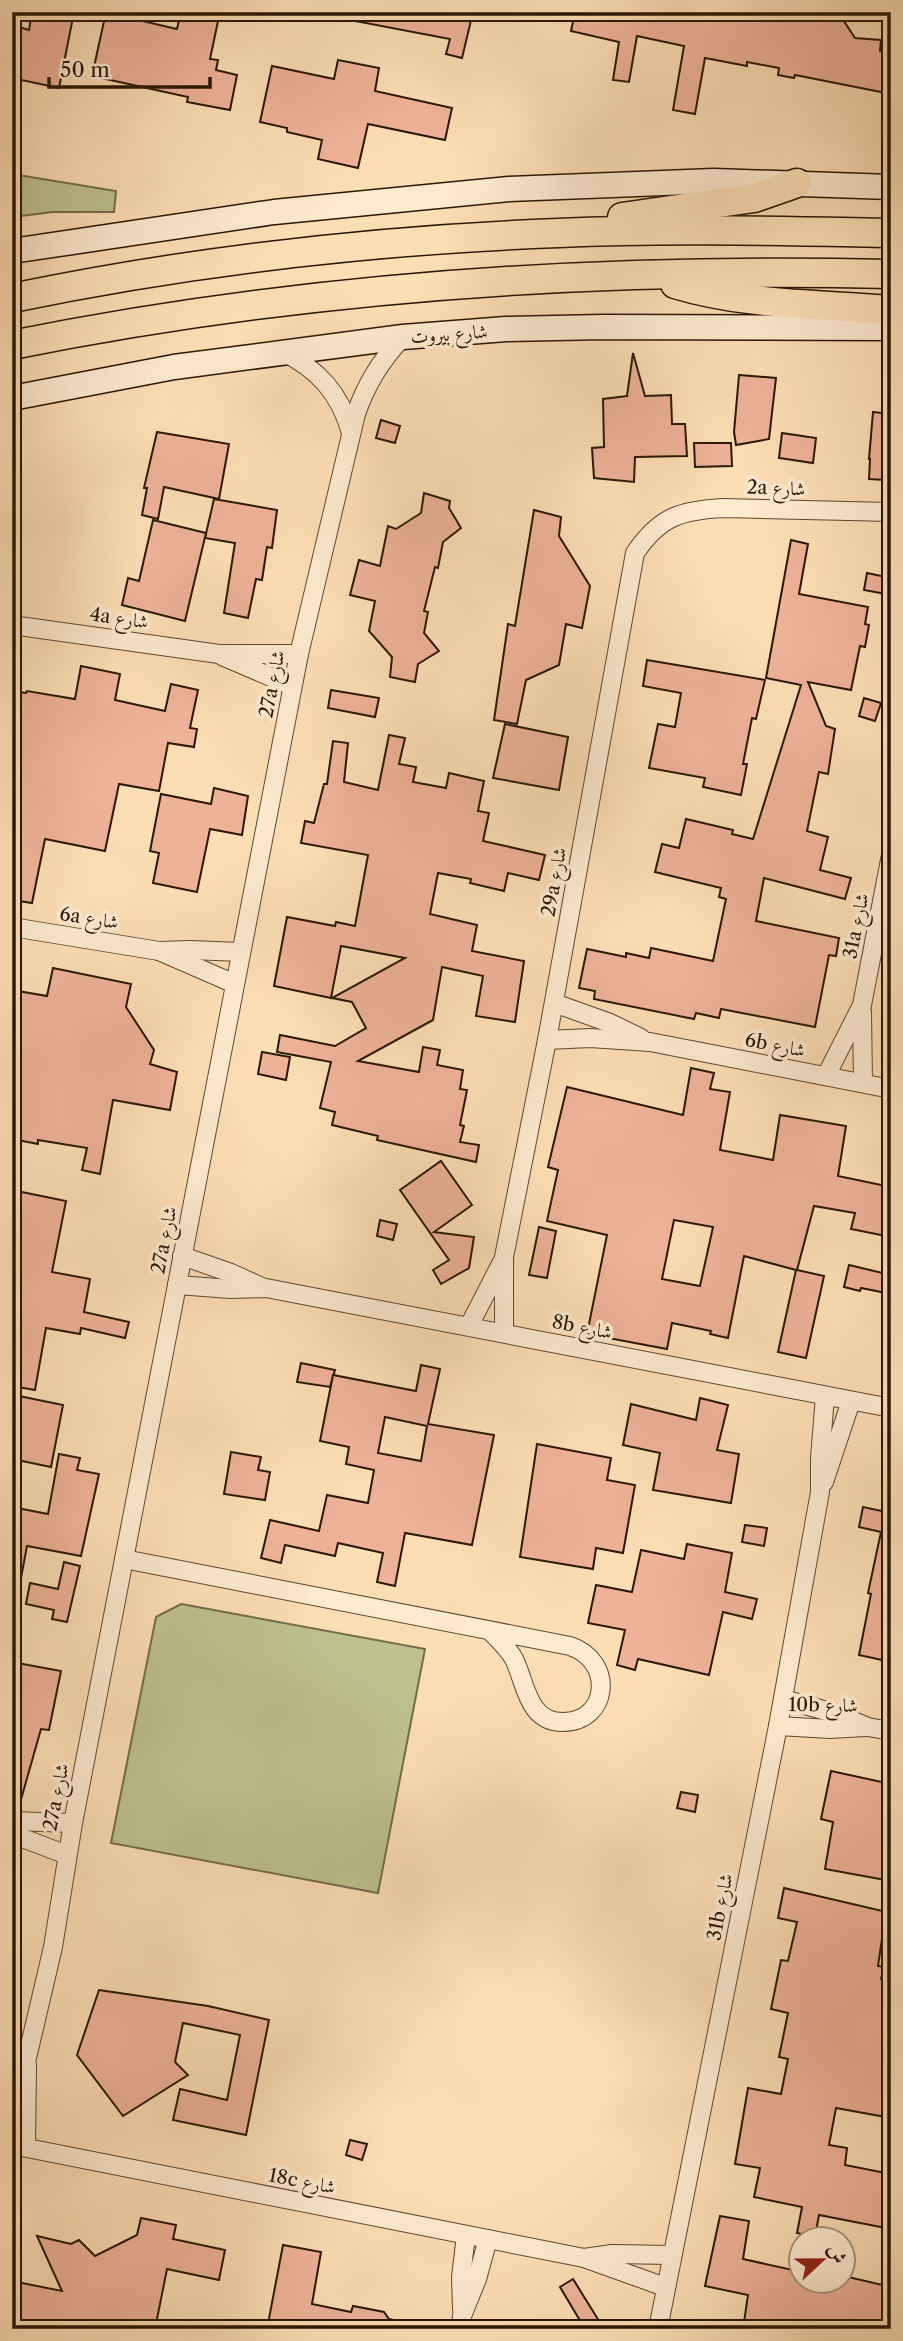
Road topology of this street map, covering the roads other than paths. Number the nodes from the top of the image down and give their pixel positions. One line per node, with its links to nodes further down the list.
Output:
1 (797, 183): 2 (main road); 3 (main road); 5 (main road)
2 (891, 187)
3 (558, 233): 4 (main road); 8 (main road)
4 (891, 233)
5 (12, 251)
6 (645, 274): 7 (main road); 9 (main road); 12 (main road)
7 (891, 274)
8 (12, 298)
9 (891, 310)
10 (891, 328): 11 (main road, شارع بيروت)
11 (404, 337): 13 (main road, شارع بيروت); 15 (street, 27a شارع)
12 (12, 345)
13 (281, 351): 14 (main road, شارع بيروت); 15 (street)
14 (12, 398)
15 (351, 433): 20 (street, 27a شارع)
16 (891, 512): 17 (street, 2a شارع)
17 (662, 523): 27 (street, 29a شارع)
18 (12, 625): 19 (street, 4a شارع)
19 (219, 654): 20 (street, 4a شارع); 21 (street, 4a شارع)
20 (299, 654): 21 (street, 27a شارع)
21 (292, 686): 25 (street, 27a شارع)
22 (891, 855): 28 (street, 31a شارع)
23 (12, 927): 24 (street, 6a شارع)
24 (159, 951): 25 (street, 6a شارع); 26 (street, 6a شارع)
25 (241, 952): 26 (street, 27a شارع)
26 (235, 984): 34 (street, 27a شارع)
27 (554, 1003): 29 (street, 29a شارع); 30 (street, 6b شارع)
28 (862, 1005): 31 (street, 31a شارع); 32 (street, 31a شارع)
29 (547, 1040): 30 (street, 6b شارع); 35 (street, 29a شارع)
30 (650, 1042): 31 (street, 6b شارع)
31 (826, 1076): 32 (street, 6b شارع)
32 (863, 1083): 33 (street, 6b شارع)
33 (891, 1089)
34 (182, 1256): 36 (street, 27a شارع); 37 (street, 8b شارع)
35 (504, 1257): 38 (street, 29a شارع); 39 (street, 29a شارع)
36 (177, 1285): 37 (street, 8b شارع); 44 (street, 27a شارع)
37 (265, 1288): 38 (street, 8b شارع)
38 (469, 1326): 39 (street, 8b شارع)
39 (505, 1333): 40 (street, 8b شارع)
40 (825, 1396): 41 (street, 8b شارع); 43 (street, 31b شارع)
41 (852, 1401): 42 (street, 8b شارع); 43 (street, 31b شارع)
42 (891, 1408)
43 (820, 1492): 46 (street, 31b شارع)
44 (124, 1559): 45 (street); 51 (street, 27a شارع)
45 (489, 1630): 45 (street)
46 (783, 1699): 47 (street, 31b شارع); 48 (street, 10b شارع)
47 (778, 1726): 48 (street, 10b شارع); 59 (street, 31b شارع)
48 (868, 1727): 49 (street, 10b شارع)
49 (891, 1731)
50 (12, 1821): 51 (street)
51 (73, 1823): 53 (street, 27a شارع)
52 (12, 1834): 53 (street)
53 (67, 1856): 54 (street, 27a شارع)
54 (27, 2058): 55 (street, 27a شارع); 56 (street, 27a شارع)
55 (12, 2092)
56 (19, 2146): 57 (street, 18c شارع)
57 (466, 2235): 58 (street, 18c شارع); 62 (street)
58 (488, 2239): 60 (street, 18c شارع); 62 (street)
59 (672, 2255): 60 (street, 18c شارع); 61 (street, 31b شارع)
60 (584, 2258): 61 (street, 18c شارع)
61 (665, 2287): 63 (street, 31b شارع)
62 (461, 2323)
63 (658, 2329)

